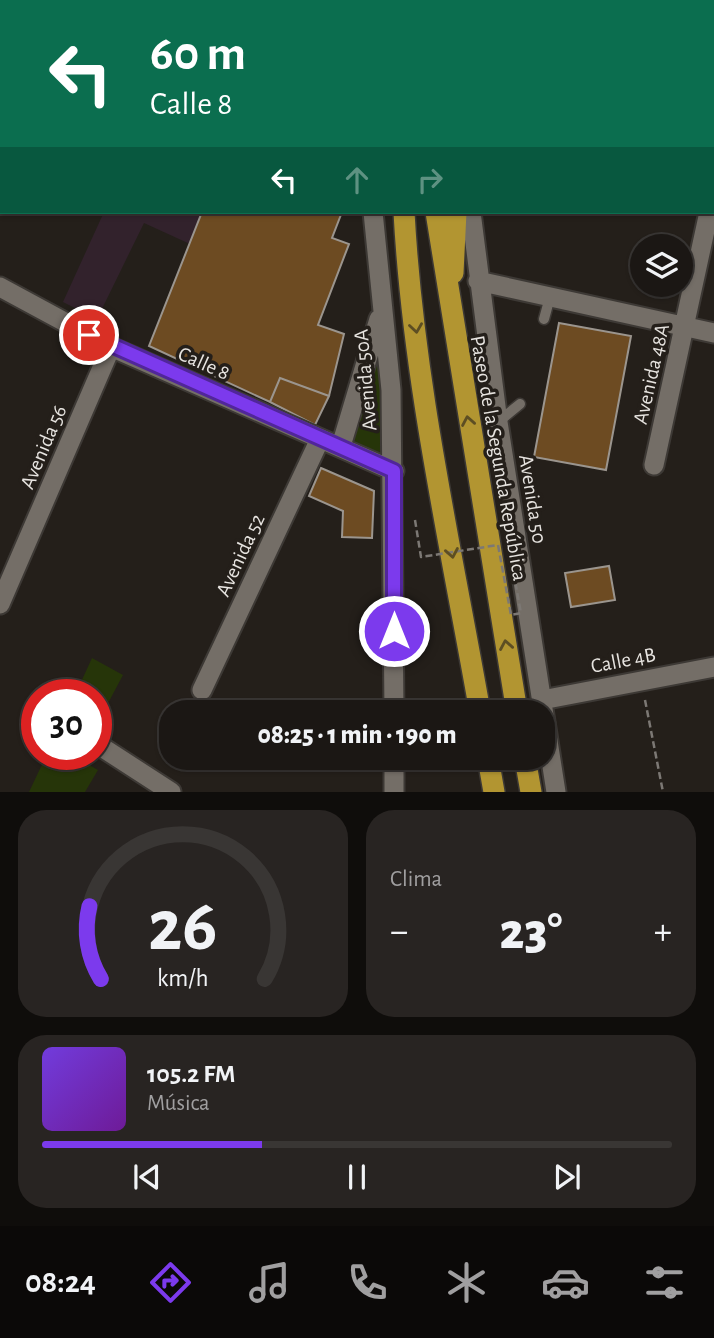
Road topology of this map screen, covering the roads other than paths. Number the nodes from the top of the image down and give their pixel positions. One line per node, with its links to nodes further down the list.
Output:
1 (373, 214): 12 (street, Avenida 50A)
2 (389, 214): 10 (highway)
3 (404, 214): 10 (highway)
4 (436, 214): 13 (highway, Paseo de la Segunda República)
5 (456, 214): 13 (highway)
6 (471, 214): 8 (street, Avenida 50)
7 (709, 214): 15 (street, Avenida 48A)
8 (478, 281): 11 (street); 19 (street, Avenida 50)
9 (0, 287): 17 (street, Calle 8)
10 (410, 287): 29 (highway, one-way to 29)
11 (550, 297): 14 (lane); 15 (street)
12 (382, 308): 21 (street); 23 (street, Avenida 50A)
13 (449, 310): 30 (highway, Paseo de la Segunda República, one-way to 13)
14 (544, 319)
15 (685, 326): 16 (street); 22 (street, Avenida 48A)
16 (714, 332)
17 (111, 347): 20 (street, Calle 8); 24 (street, Avenida 56)
18 (520, 404): 19 (lane)
19 (498, 422): 27 (street, Avenida 50)
20 (320, 439): 21 (street, Calle 8); 26 (street, Avenida 52)
21 (341, 446): 23 (street, Calle 8)
22 (654, 465)
23 (394, 471): 28 (street, Avenida 50A)
24 (0, 604)
25 (714, 667): 27 (street, Calle 4B)
26 (202, 690)
27 (542, 699): 39 (street, Avenida 50)
28 (394, 700)
29 (478, 700)
30 (515, 700)
31 (112, 754): 35 (street)
32 (394, 770): 36 (street)
33 (490, 770): 37 (highway)
34 (527, 770): 38 (highway)
35 (171, 792)
36 (394, 792)
37 (494, 792)
38 (531, 792)
39 (556, 792)

